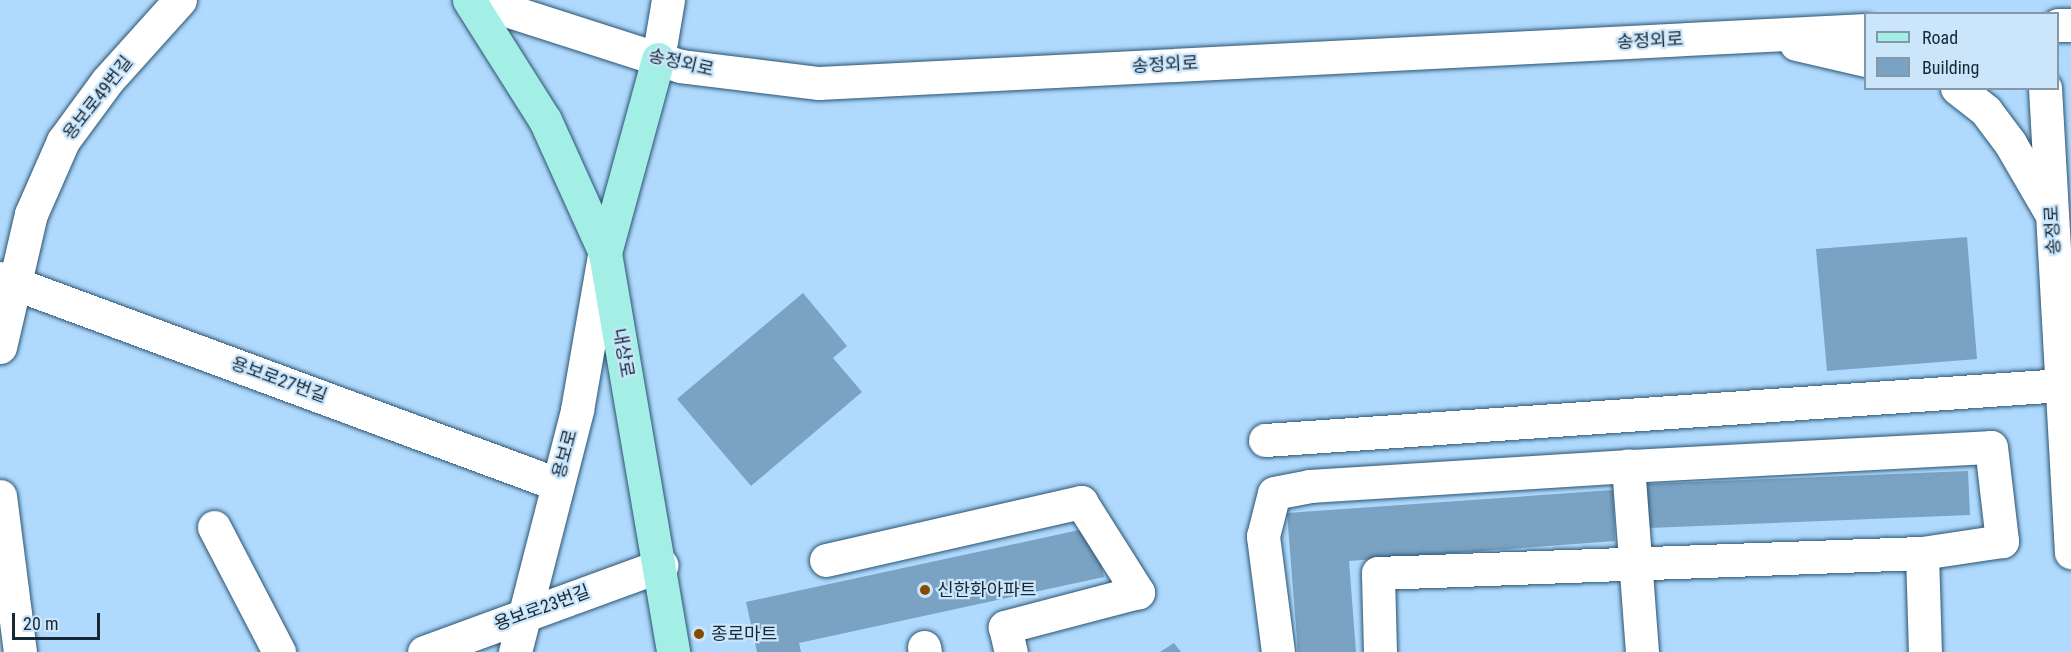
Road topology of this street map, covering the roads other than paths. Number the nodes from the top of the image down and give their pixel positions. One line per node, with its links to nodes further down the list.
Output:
1 (180, 0): 14 (street, 용보로49번길)
2 (469, 0): 13 (main road)
3 (475, 0): 7 (street, 송정외로)
4 (668, 0): 7 (street)
5 (1864, 30): 6 (street, 송정외로)
6 (1757, 35): 7 (street, 송정외로); 8 (street)
7 (658, 59): 13 (main road, 내상로)
8 (1864, 60)
9 (1960, 90): 12 (street)
10 (2045, 90): 12 (street, 송정로)
11 (2071, 150): 12 (street)
12 (2052, 215): 16 (street, 송정로)
13 (605, 253): 19 (street, 용보로); 26 (main road, 내상로)
14 (7, 280): 15 (street, 용보로49번길); 19 (street, 용보로27번길)
15 (0, 347)
16 (2061, 386): 17 (street); 22 (street, 송정로)
17 (1265, 440)
18 (1628, 466): 23 (street); 25 (street); 34 (street)
19 (557, 484): 27 (street, 용보로)
20 (0, 496): 28 (street)
21 (214, 527): 29 (street)
22 (2071, 552)
23 (1922, 553): 25 (street); 37 (street)
24 (826, 560): 33 (street)
25 (1634, 564): 35 (street); 36 (street)
26 (662, 565): 27 (street, 용보로23번길); 32 (main road, 내상로)
27 (525, 613): 30 (street, 용보로23번길); 31 (street, 용보로)
28 (20, 652)
29 (279, 652)
30 (424, 652)
31 (515, 652)
32 (673, 652)
33 (1011, 652)
34 (1278, 652)
35 (1380, 652)
36 (1642, 652)
37 (1925, 652)

